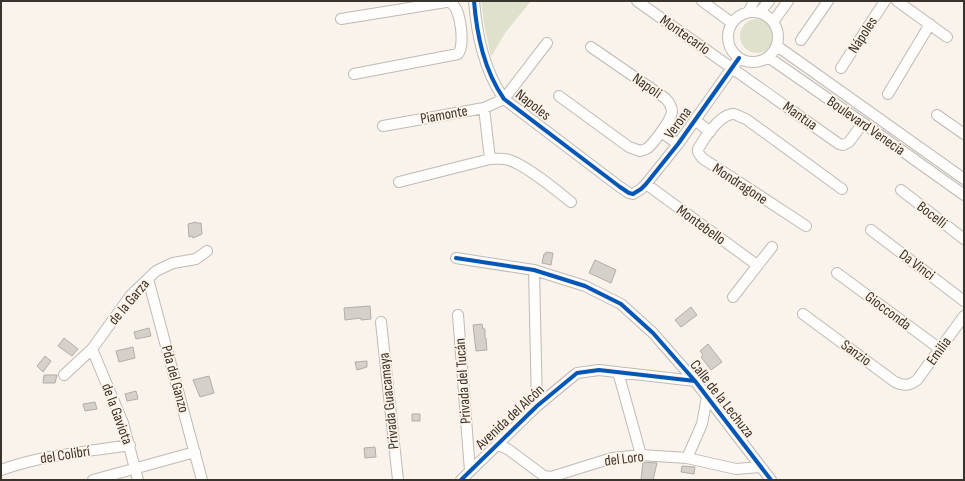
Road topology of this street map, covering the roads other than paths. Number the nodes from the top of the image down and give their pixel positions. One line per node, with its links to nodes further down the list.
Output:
1 (474, 1): 16 (street, Napoles)
2 (637, 1): 25 (street, Montecarlo)
3 (702, 1): 13 (street)
4 (754, 1): 10 (street)
5 (769, 1): 11 (street)
6 (788, 1): 14 (street)
7 (828, 1): 19 (street)
8 (885, 1): 26 (street, Nápoles)
9 (896, 1): 15 (street)
10 (749, 12): 11 (street); 13 (street)
11 (760, 12): 14 (street)
12 (341, 19): 17 (street)
13 (732, 22): 23 (street)
14 (773, 22): 21 (street)
15 (930, 24): 18 (street); 28 (street)
16 (476, 27): 17 (street); 30 (street, Napoles)
17 (461, 29): 27 (street)
18 (947, 37)
19 (801, 40)
20 (547, 43): 30 (street)
21 (777, 46): 24 (street); 41 (street, Boulevard Venecia)
22 (591, 47): 36 (street, Napoli)
23 (739, 58): 24 (street); 25 (street, Verona)
24 (768, 58): 34 (street, Boulevard Venecia)
25 (733, 68): 33 (street, Verona); 34 (street, Mantua)
26 (842, 68)
27 (354, 74)
28 (888, 94)
29 (559, 96): 36 (street, Napoli)
30 (504, 99): 31 (street, Piamonte); 46 (street, Napoles)
31 (484, 108): 35 (street, Piamonte); 40 (street)
32 (937, 115): 38 (street)
33 (695, 120): 37 (street); 39 (street, Verona)
34 (863, 123): 47 (street, Boulevard Venecia)
35 (383, 126)
36 (661, 132): 39 (street)
37 (710, 132): 44 (street); 49 (street, Mondragone)
38 (964, 134)
39 (678, 144): 43 (street, Verona)
40 (490, 159): 42 (street); 48 (street)
41 (964, 178)
42 (399, 182)
43 (646, 184): 46 (street, Verona); 55 (street, Montebello)
44 (842, 189)
45 (901, 190): 51 (street, Bocelli)
46 (629, 193)
47 (964, 195)
48 (571, 202)
49 (806, 226)
50 (871, 230): 60 (street, Da Vinci)
51 (964, 239)
52 (772, 247): 55 (street)
53 (207, 251): 58 (street, de la Garza)
54 (456, 258): 56 (street, Calle de la Lechuza)
55 (757, 265): 59 (street)
56 (534, 270): 69 (street, Calle de la Lechuza); 72 (street)
57 (837, 273): 66 (street, Giocconda)
58 (148, 279): 65 (street, de la Garza); 75 (street, Pda del Ganzo)
59 (733, 297)
60 (964, 301)
61 (803, 314): 70 (street, Sanzio)
62 (458, 315): 81 (street, Privada del Tucán)
63 (964, 316): 66 (street, Emilia)
64 (381, 322): 85 (street, Privada Guacamaya)
65 (92, 349): 68 (street, de la Garza); 74 (street, de la Gaviota)
66 (940, 349): 70 (street, Emilia)
67 (618, 372): 69 (street, Avenida del Alcón); 72 (street, Avenida del Alcón); 76 (street)
68 (64, 375)
69 (695, 381): 71 (street, Calle de la Lechuza)
70 (911, 384)
71 (707, 397): 77 (street); 78 (street, Calle de la Lechuza)
72 (537, 406): 73 (street, Avenida del Alcón)
73 (498, 444): 76 (street, del Loro); 81 (street, Avenida del Alcón)
74 (130, 445): 79 (street, de la Gaviota); 80 (street, del Colibrí)
75 (195, 452): 79 (street); 84 (street, Pda del Ganzo)
76 (641, 455): 77 (street, del Loro)
77 (687, 458): 78 (street, del Loro)
78 (760, 467): 87 (street, Calle de la Lechuza)
79 (135, 468): 82 (street); 83 (street, de la Gaviota)
80 (1, 470)
81 (470, 471): 86 (street, Avenida del Alcón)
82 (93, 480)
83 (138, 480)
84 (202, 480)
85 (398, 480)
86 (461, 480)
87 (771, 480)

